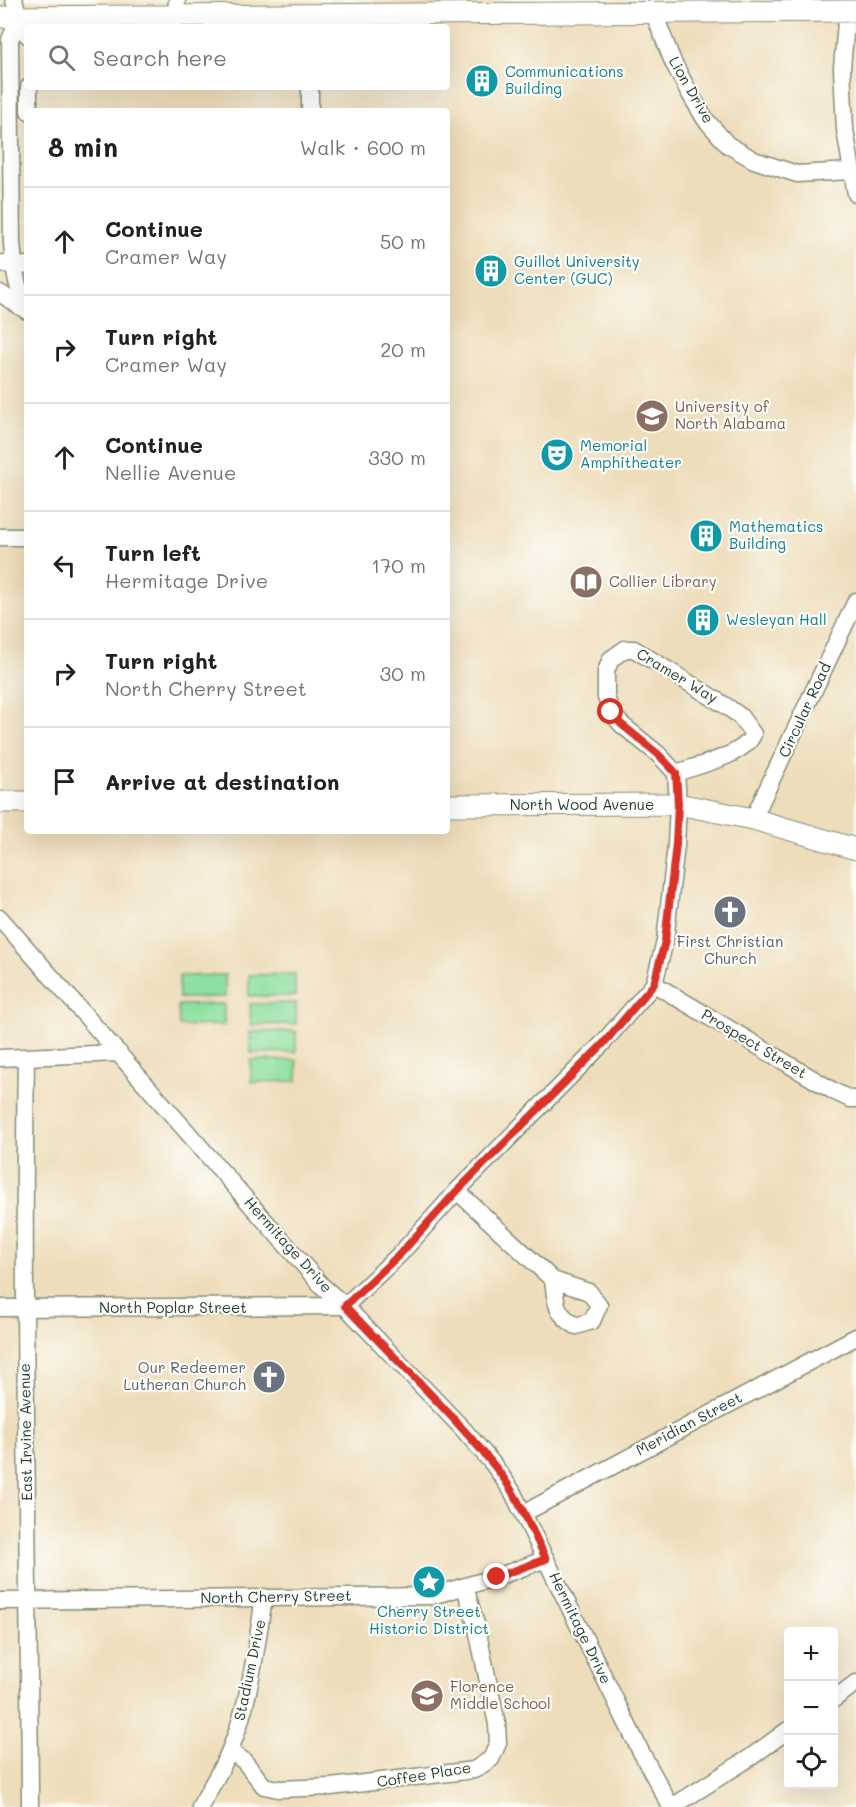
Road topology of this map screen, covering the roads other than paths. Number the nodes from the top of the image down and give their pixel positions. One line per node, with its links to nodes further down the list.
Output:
1 (848, 0): 11 (street)
2 (176, 8): 5 (main road); 6 (main road)
3 (641, 8): 4 (main road, bridge); 6 (main road); 11 (street, Lion Drive)
4 (856, 11)
5 (15, 17): 13 (street)
6 (307, 21)
7 (29, 90): 9 (street)
8 (309, 90): 10 (street)
9 (29, 108)
10 (310, 108)
11 (851, 171): 12 (street)
12 (856, 194)
13 (10, 267): 15 (street)
14 (0, 293): 16 (street)
15 (24, 302)
16 (24, 309)
17 (0, 537): 18 (street)
18 (24, 537)
19 (856, 601): 25 (street, Circular Road)
20 (676, 773): 20 (street, Cramer Way); 23 (street)
21 (0, 802): 22 (main road)
22 (24, 802)
23 (678, 804): 24 (main road, North Wood Avenue); 25 (main road, North Wood Avenue); 28 (street)
24 (450, 806)
25 (753, 819): 26 (main road, North Wood Avenue)
26 (856, 849)
27 (0, 918): 29 (street, Hermitage Drive)
28 (654, 984): 32 (street, Prospect Street); 33 (street)
29 (119, 1053): 31 (street); 35 (street, Hermitage Drive)
30 (0, 1058): 31 (street)
31 (26, 1058): 37 (street, East Irvine Avenue)
32 (856, 1099)
33 (457, 1191): 34 (street); 35 (street)
34 (553, 1280)
35 (345, 1306): 37 (street, North Poplar Street); 39 (street, Hermitage Drive)
36 (0, 1308): 37 (street, North Poplar Street)
37 (24, 1308): 44 (street, East Irvine Avenue)
38 (856, 1337): 39 (street, Meridian Street)
39 (524, 1513): 40 (street, Hermitage Drive)
40 (546, 1559): 41 (street, North Cherry Street); 51 (street, Hermitage Drive)
41 (465, 1587): 42 (street, North Cherry Street); 48 (street, Coffee Place)
42 (264, 1598): 44 (street, North Cherry Street); 48 (street, Stadium Drive)
43 (0, 1601): 44 (street, North Cherry Street)
44 (29, 1601): 49 (street, East Irvine Avenue)
45 (856, 1683): 46 (street)
46 (838, 1696)
47 (784, 1734): 51 (street)
48 (230, 1751): 50 (street, Stadium Drive)
49 (30, 1807)
50 (200, 1807)
51 (671, 1807)

